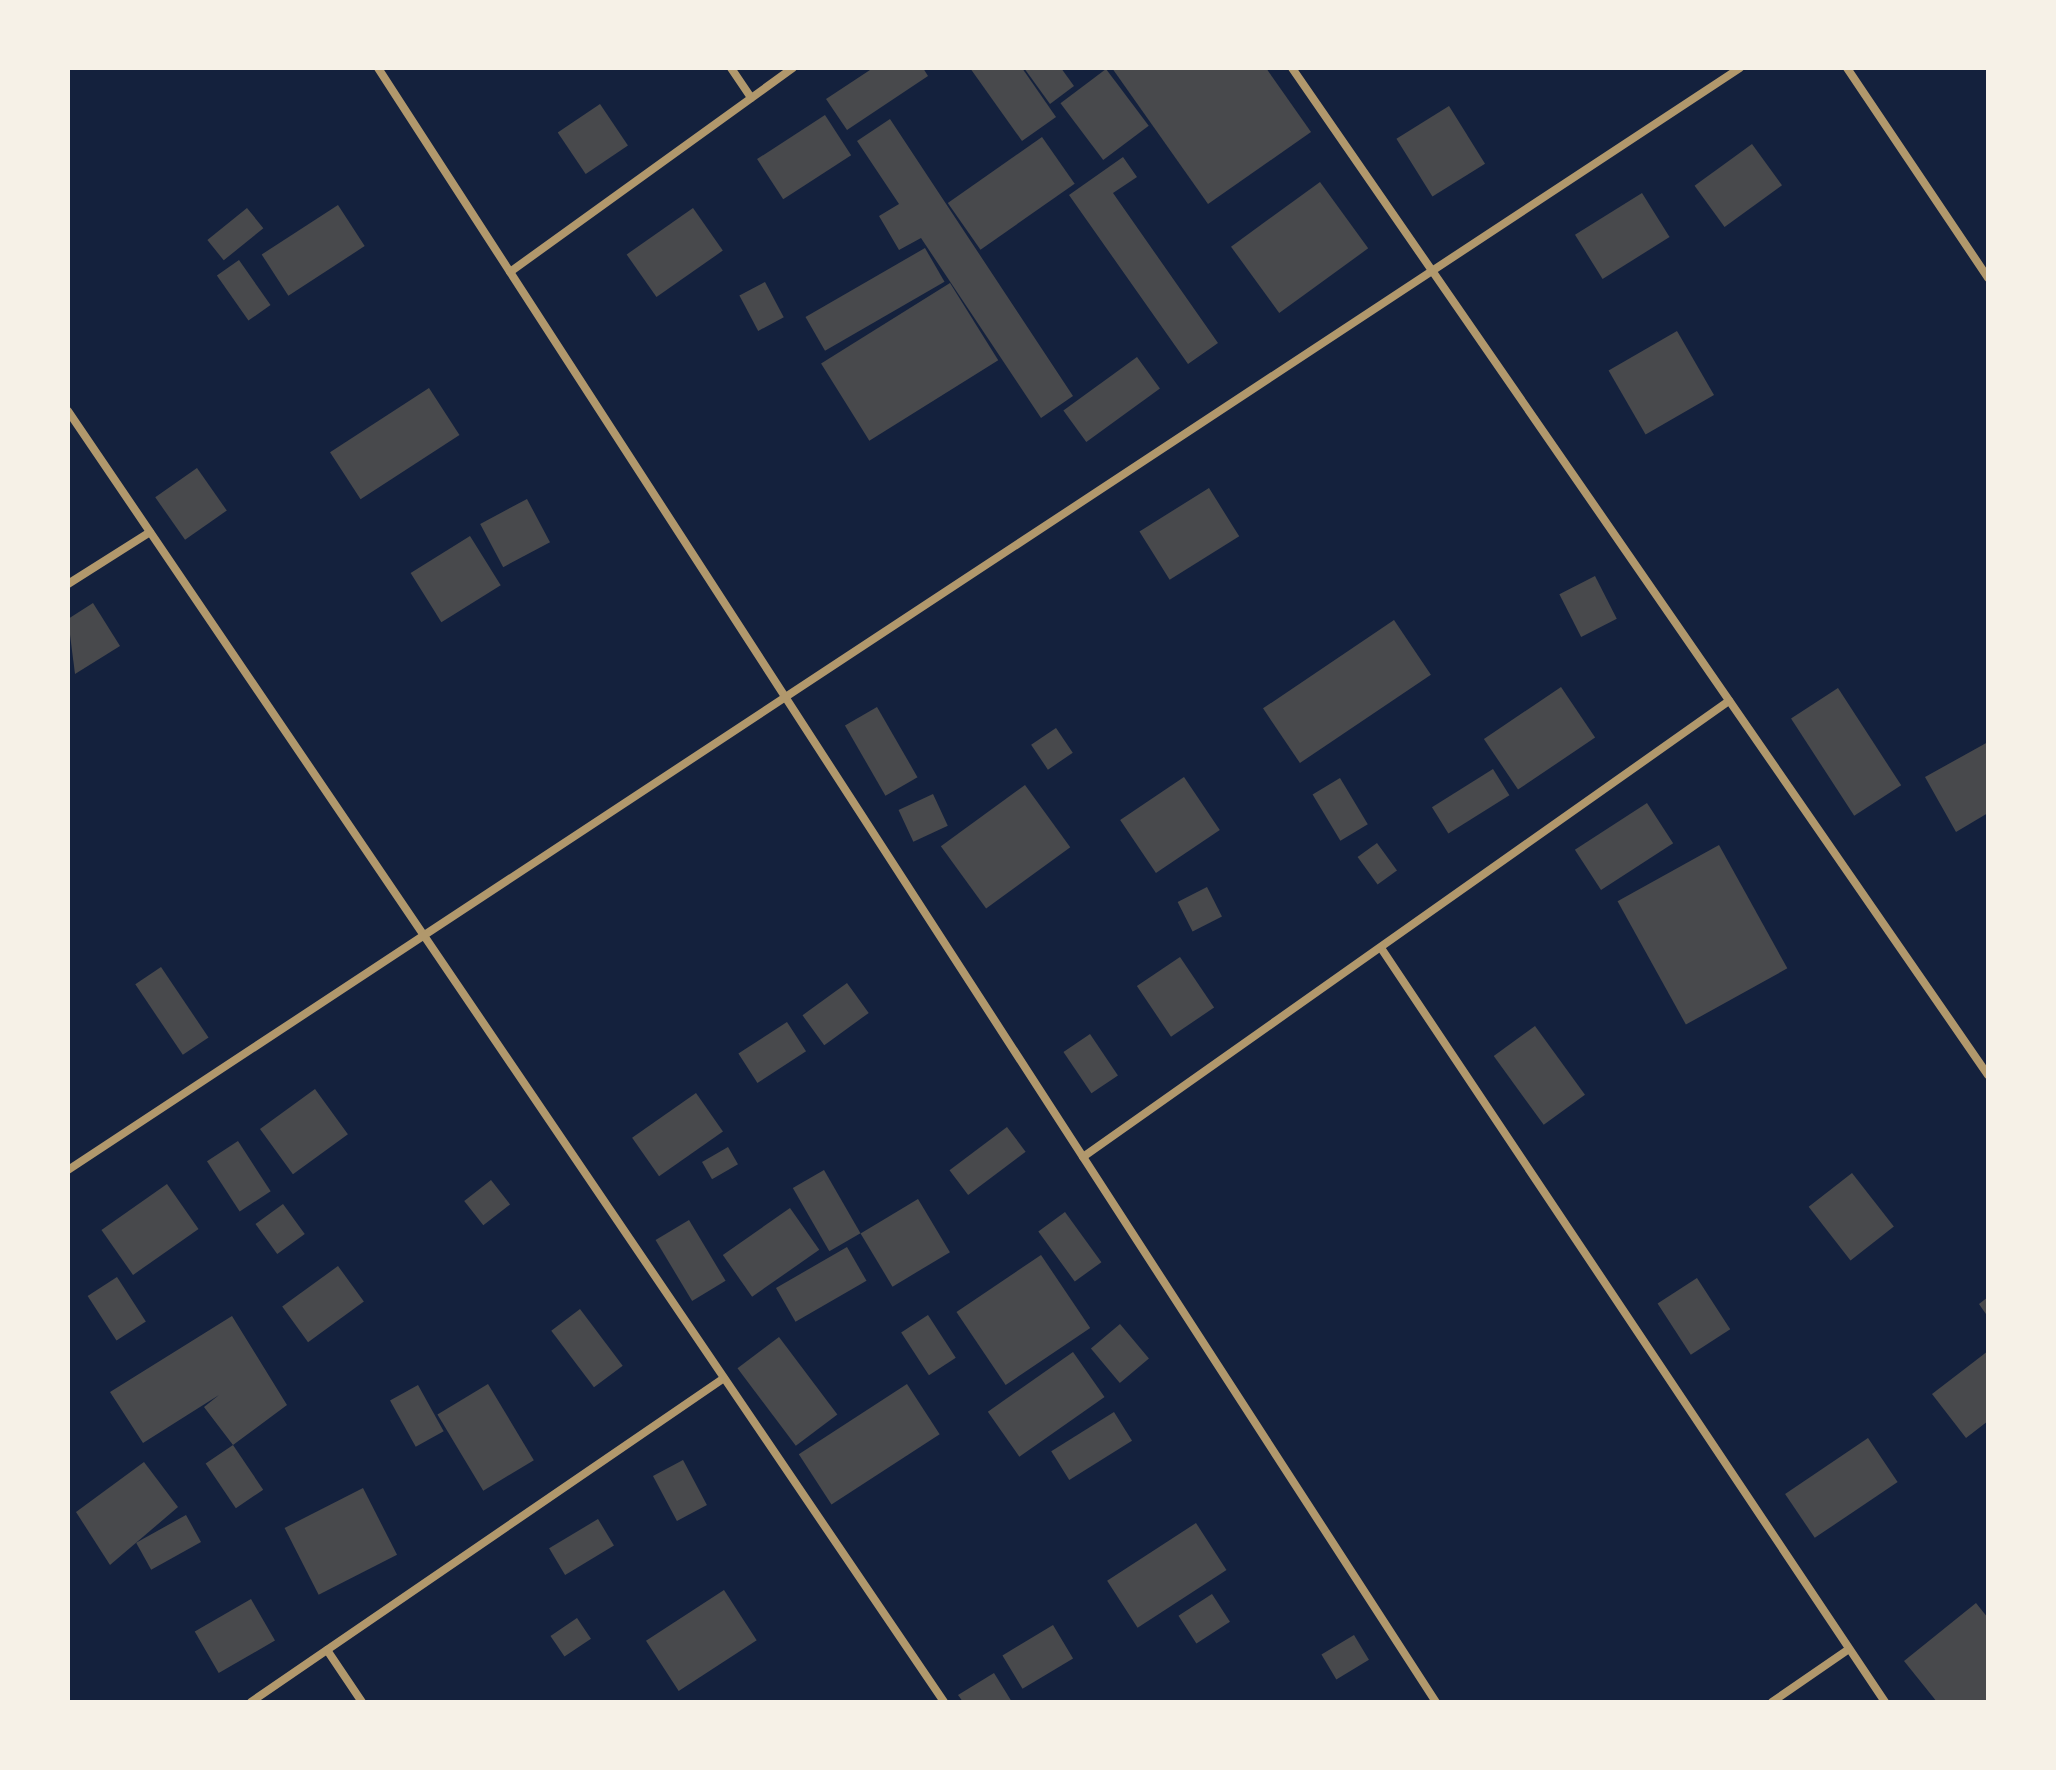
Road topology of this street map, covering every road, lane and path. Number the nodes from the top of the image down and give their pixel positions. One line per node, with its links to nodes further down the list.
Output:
1 (378, 68): 9 (street)
2 (731, 68): 7 (street)
3 (793, 68): 7 (street)
4 (1292, 68): 8 (street)
5 (1740, 68): 8 (street)
6 (1847, 68): 10 (street)
7 (751, 98): 9 (street)
8 (1432, 271): 14 (street); 15 (street)
9 (510, 272): 14 (street)
10 (1988, 278)
11 (68, 411): 12 (street)
12 (150, 532): 13 (street); 16 (street)
13 (68, 584)
14 (785, 698): 16 (street); 19 (street)
15 (1729, 701): 17 (street); 18 (street)
16 (424, 936): 20 (street); 21 (street)
17 (1381, 948): 19 (street); 22 (street)
18 (1988, 1075)
19 (1083, 1157): 27 (street)
20 (68, 1170)
21 (724, 1378): 23 (street); 26 (street)
22 (1849, 1649): 28 (street); 29 (street)
23 (327, 1650): 24 (street); 25 (street)
24 (251, 1702)
25 (362, 1702)
26 (944, 1702)
27 (1436, 1702)
28 (1772, 1702)
29 (1885, 1702)

